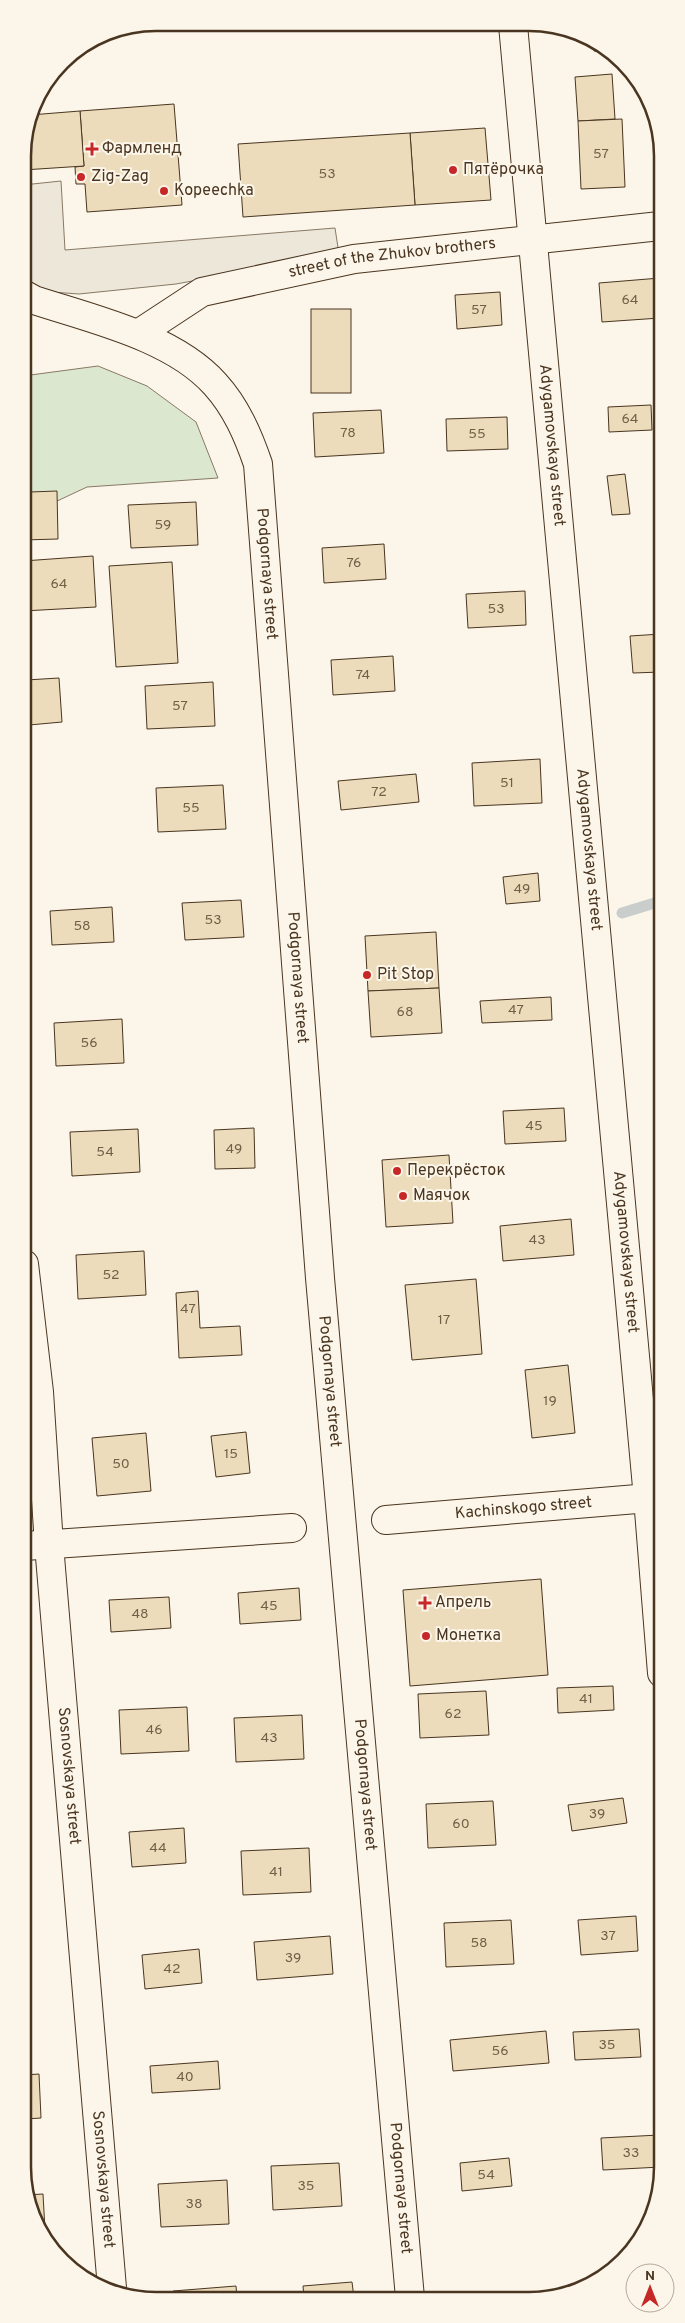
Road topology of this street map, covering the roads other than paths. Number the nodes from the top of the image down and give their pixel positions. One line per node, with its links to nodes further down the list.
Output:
1 (514, 31): 3 (street, Adygamovskaya street)
2 (654, 227): 3 (street, street of the Zhukov brothers)
3 (533, 241): 5 (street, street of the Zhukov brothers); 7 (street, Adygamovskaya street)
4 (32, 299): 5 (street, Podgornaya street)
5 (138, 334): 13 (street, Podgornaya street)
6 (31, 1327): 11 (street, Sosnovskaya street)
7 (653, 1480)
8 (653, 1497): 9 (street, Kachinskogo street)
9 (386, 1520)
10 (292, 1528): 11 (street)
11 (37, 1545): 12 (street, Sosnovskaya street)
12 (112, 2283)
13 (409, 2292)

